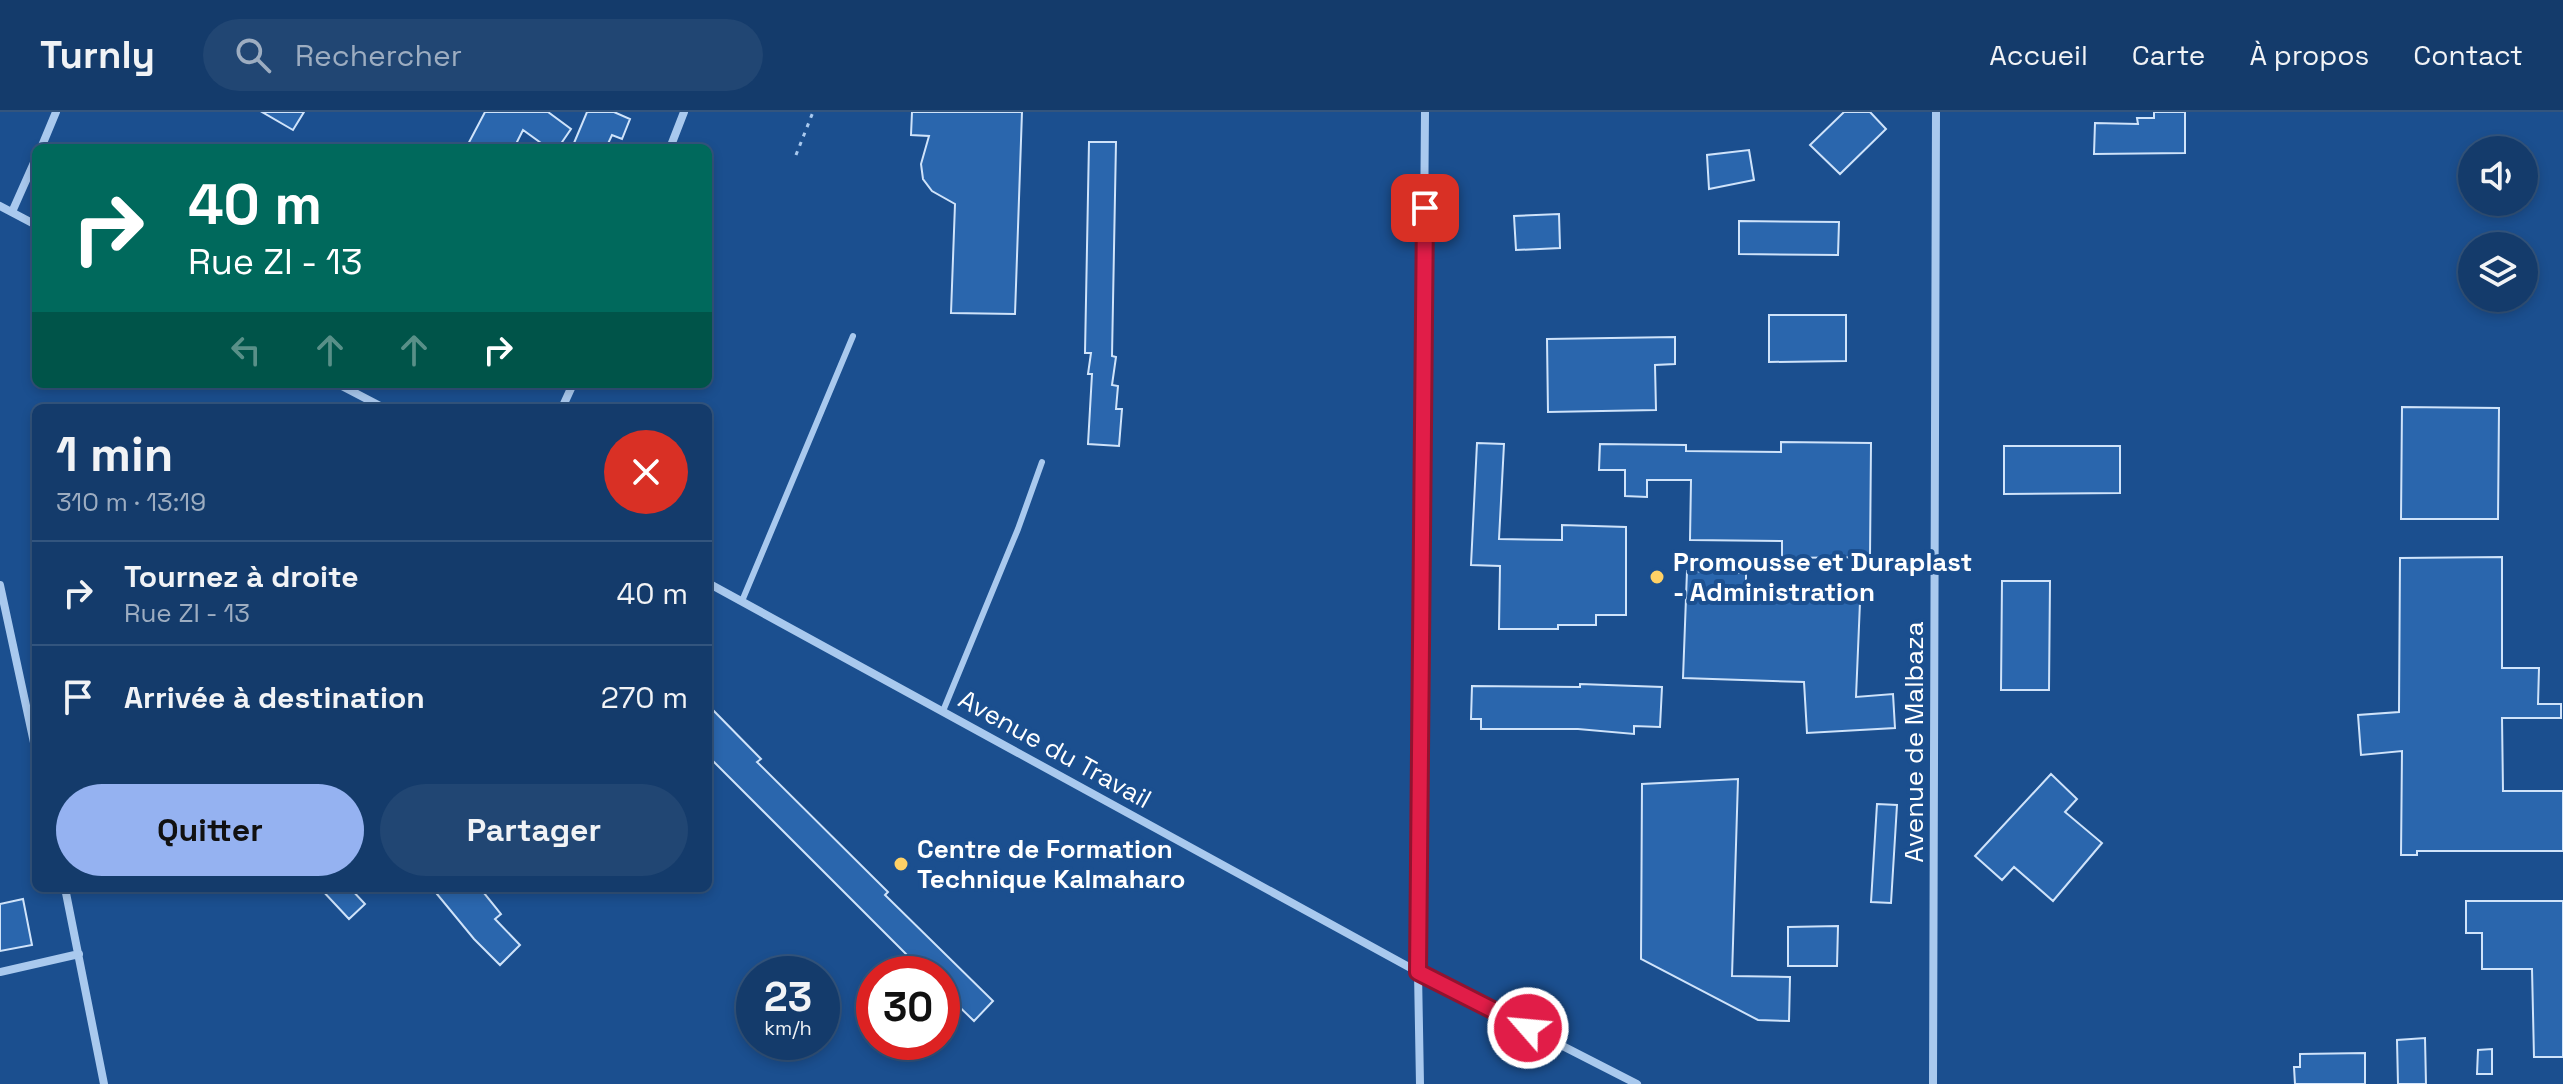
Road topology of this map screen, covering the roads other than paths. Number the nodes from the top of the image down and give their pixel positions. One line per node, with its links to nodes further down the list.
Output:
1 (56, 112): 5 (street)
2 (684, 112): 6 (street)
3 (1425, 112): 23 (street)
4 (1936, 112): 27 (street, Avenue de Malbaza)
5 (43, 144)
6 (672, 144)
7 (32, 167): 9 (street)
8 (0, 206): 9 (street)
9 (12, 212): 10 (street)
10 (32, 223)
11 (853, 336): 17 (lane)
12 (346, 388): 13 (street)
13 (376, 404)
14 (1042, 462): 18 (lane)
15 (0, 585): 19 (street)
16 (712, 585): 17 (street, Avenue du Travail)
17 (742, 601): 18 (street, Avenue du Travail)
18 (943, 711): 23 (street, Avenue du Travail)
19 (32, 733)
20 (66, 892): 21 (street)
21 (79, 954): 22 (street); 24 (street)
22 (0, 972)
23 (1418, 972): 25 (street); 26 (street, Avenue du Travail)
24 (104, 1084)
25 (1420, 1084)
26 (1637, 1084)
27 (1933, 1084)

